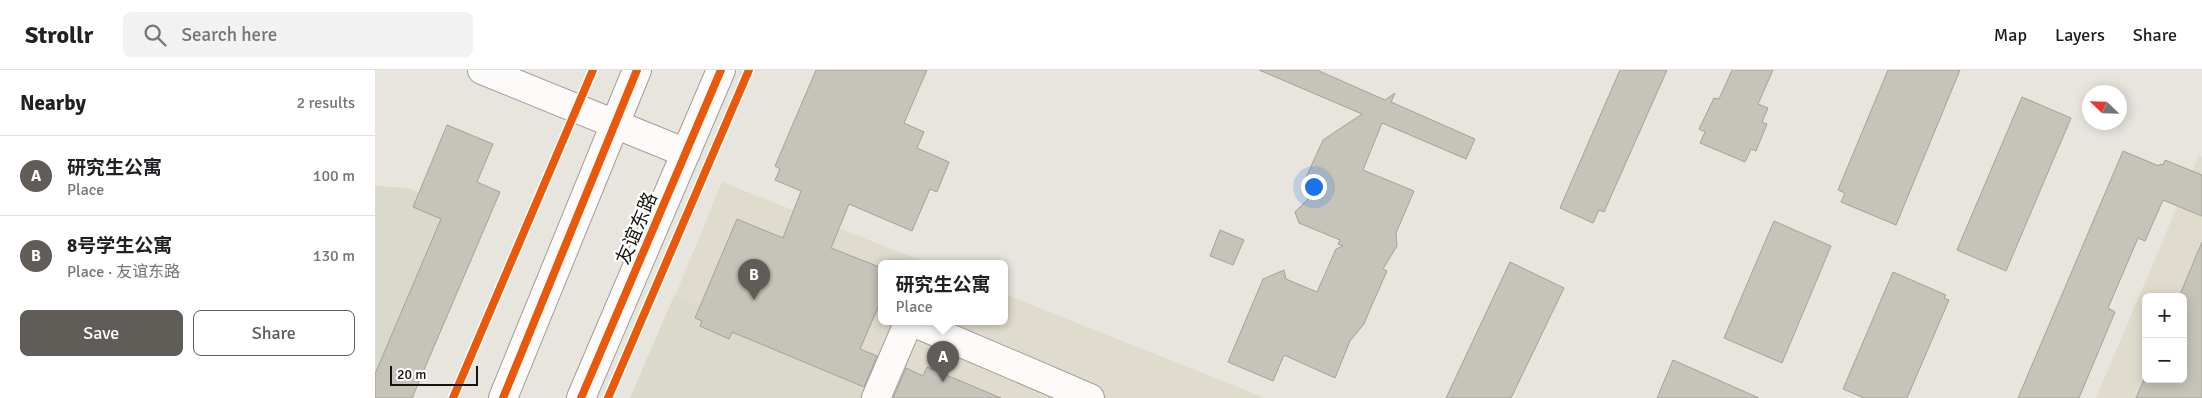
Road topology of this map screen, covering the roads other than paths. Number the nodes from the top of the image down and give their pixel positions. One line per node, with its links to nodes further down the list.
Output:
1 (482, 70): 4 (main road)
2 (637, 70): 4 (main road)
3 (721, 70): 5 (main road, 友谊东路)
4 (614, 124): 5 (main road); 8 (main road)
5 (686, 153): 9 (main road, 友谊东路)
6 (908, 325): 10 (main road)
7 (919, 325): 11 (main road)
8 (503, 398)
9 (581, 398)
10 (876, 398)
11 (1090, 398)

